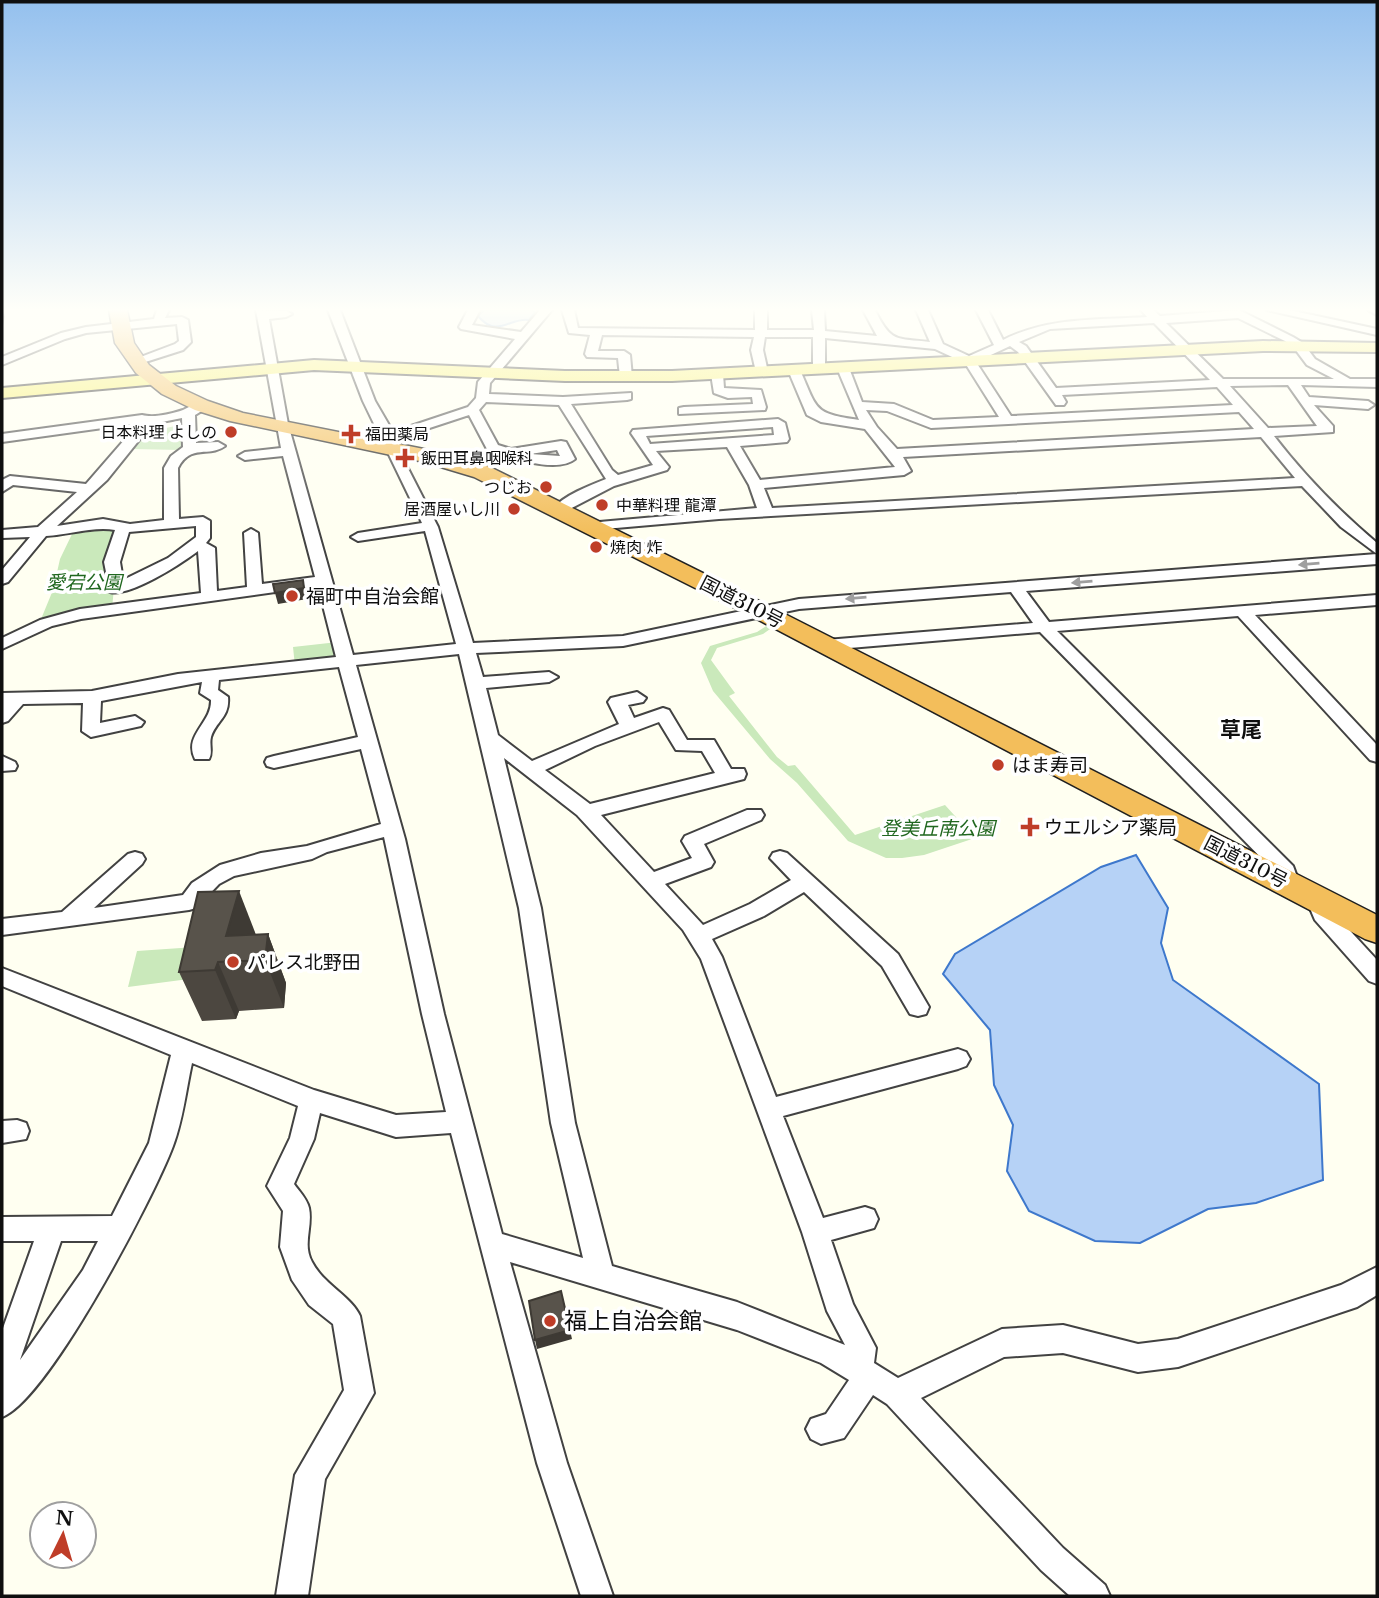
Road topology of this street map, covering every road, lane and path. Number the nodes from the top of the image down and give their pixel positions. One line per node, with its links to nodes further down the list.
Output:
1 (54, 385): 15 (main road)
2 (163, 385): 25 (highway, 国道310号)
3 (274, 385): 34 (street)
4 (362, 385): 36 (street)
5 (484, 385): 18 (street)
6 (717, 385): 16 (street)
7 (800, 385): 32 (street)
8 (850, 385): 22 (street)
9 (984, 385): 30 (street)
10 (1048, 385): 14 (street)
11 (1191, 385): 14 (street)
12 (1221, 385): 23 (street)
13 (1294, 385): 20 (street)
14 (1053, 392): 28 (street)
15 (2, 393)
16 (722, 393): 24 (street); 24 (street)
17 (627, 396): 19 (street)
18 (482, 398): 19 (street); 26 (street)
19 (563, 401): 46 (street)
20 (1305, 401): 21 (street); 33 (street)
21 (1368, 405)
22 (858, 406): 31 (street); 32 (street)
23 (1242, 408): 28 (street); 33 (street)
24 (727, 409): 27 (street)
25 (194, 410): 29 (street); 34 (highway, 国道310号); 40 (street)
26 (473, 410): 36 (street); 43 (street)
27 (684, 411)
28 (1071, 417): 30 (street); 38 (street)
29 (148, 421): 35 (street); 50 (street)
30 (1008, 421): 31 (street)
31 (956, 424): 42 (street)
32 (869, 426): 44 (street)
33 (1265, 433): 38 (street); 47 (street)
34 (284, 434): 36 (highway, 国道310号); 45 (street); 65 (street)
35 (2, 438)
36 (390, 442): 51 (highway, 国道310号); 54 (street)
37 (732, 442): 41 (street); 41 (street); 48 (street)
38 (1090, 443): 42 (street)
39 (218, 446): 40 (street)
40 (190, 448): 53 (street)
41 (646, 448): 46 (street)
42 (968, 449): 44 (street)
43 (510, 453)
44 (897, 453): 48 (street)
45 (245, 456)
46 (616, 480): 51 (street)
47 (1306, 482): 52 (street); 62 (street)
48 (756, 485): 52 (street)
49 (2, 488): 50 (street)
50 (89, 489): 57 (street)
51 (559, 509): 55 (highway, 国道310号)
52 (766, 512): 55 (street)
53 (171, 526): 56 (street); 61 (street)
54 (430, 526): 60 (street); 75 (street)
55 (593, 526): 70 (highway, 国道310号)
56 (123, 527): 57 (street); 61 (street)
57 (41, 533): 59 (street); 64 (street)
58 (251, 533): 67 (street)
59 (2, 534)
60 (358, 537)
61 (195, 546): 68 (street)
62 (1377, 550)
63 (1377, 559): 66 (street, one-way to 66)
64 (2, 579)
65 (323, 580): 67 (street); 76 (street)
66 (1015, 587): 70 (street, one-way to 70); 72 (street)
67 (255, 591): 68 (street)
68 (209, 598): 73 (street)
69 (1377, 600): 71 (street)
70 (760, 611): 74 (highway, 国道310号); 75 (street)
71 (1242, 611): 72 (street); 89 (street)
72 (1046, 629): 74 (street); 99 (street)
73 (2, 644)
74 (826, 645): 99 (highway, 国道310号)
75 (465, 648): 76 (street); 79 (street)
76 (348, 662): 77 (street); 87 (street)
77 (211, 676): 80 (street); 88 (street)
78 (549, 677): 79 (street)
79 (476, 683): 86 (street)
80 (92, 697): 82 (street); 84 (street)
81 (637, 698): 85 (street)
82 (10, 699): 83 (street)
83 (2, 717)
84 (135, 722)
85 (630, 728): 91 (street); 92 (street)
86 (487, 736): 91 (street); 119 (street)
87 (369, 741): 90 (street); 94 (street)
88 (202, 755)
89 (1377, 756)
90 (274, 762)
91 (531, 769): 92 (street)
92 (587, 812): 97 (street)
93 (754, 815): 97 (street)
94 (391, 828): 101 (street); 112 (street)
95 (780, 858): 98 (street)
96 (135, 859): 101 (street)
97 (650, 881): 104 (street)
98 (807, 881): 104 (street); 107 (street)
99 (1290, 885): 100 (highway, 国道310号)
100 (1316, 899): 103 (highway, 国道310号); 105 (street)
101 (67, 920): 102 (street)
102 (2, 927)
103 (1377, 930)
104 (698, 936): 111 (street)
105 (1377, 975)
106 (2, 976): 108 (street)
107 (918, 1007)
108 (184, 1049): 110 (street); 114 (street)
109 (958, 1059): 111 (street)
110 (312, 1100): 112 (street); 126 (street)
111 (769, 1109): 117 (street)
112 (459, 1122): 118 (street)
113 (865, 1219): 117 (street)
114 (119, 1228): 116 (street); 124 (street)
115 (2, 1229): 116 (street)
116 (52, 1229): 121 (street)
117 (815, 1232): 122 (street)
118 (491, 1244): 119 (street); 127 (street)
119 (601, 1278): 122 (street)
120 (1377, 1280): 123 (street)
121 (2, 1370)
122 (864, 1373): 123 (street); 125 (street)
123 (897, 1394): 128 (street)
124 (2, 1404)
125 (821, 1429)
126 (292, 1596)
127 (597, 1596)
128 (1094, 1596)

